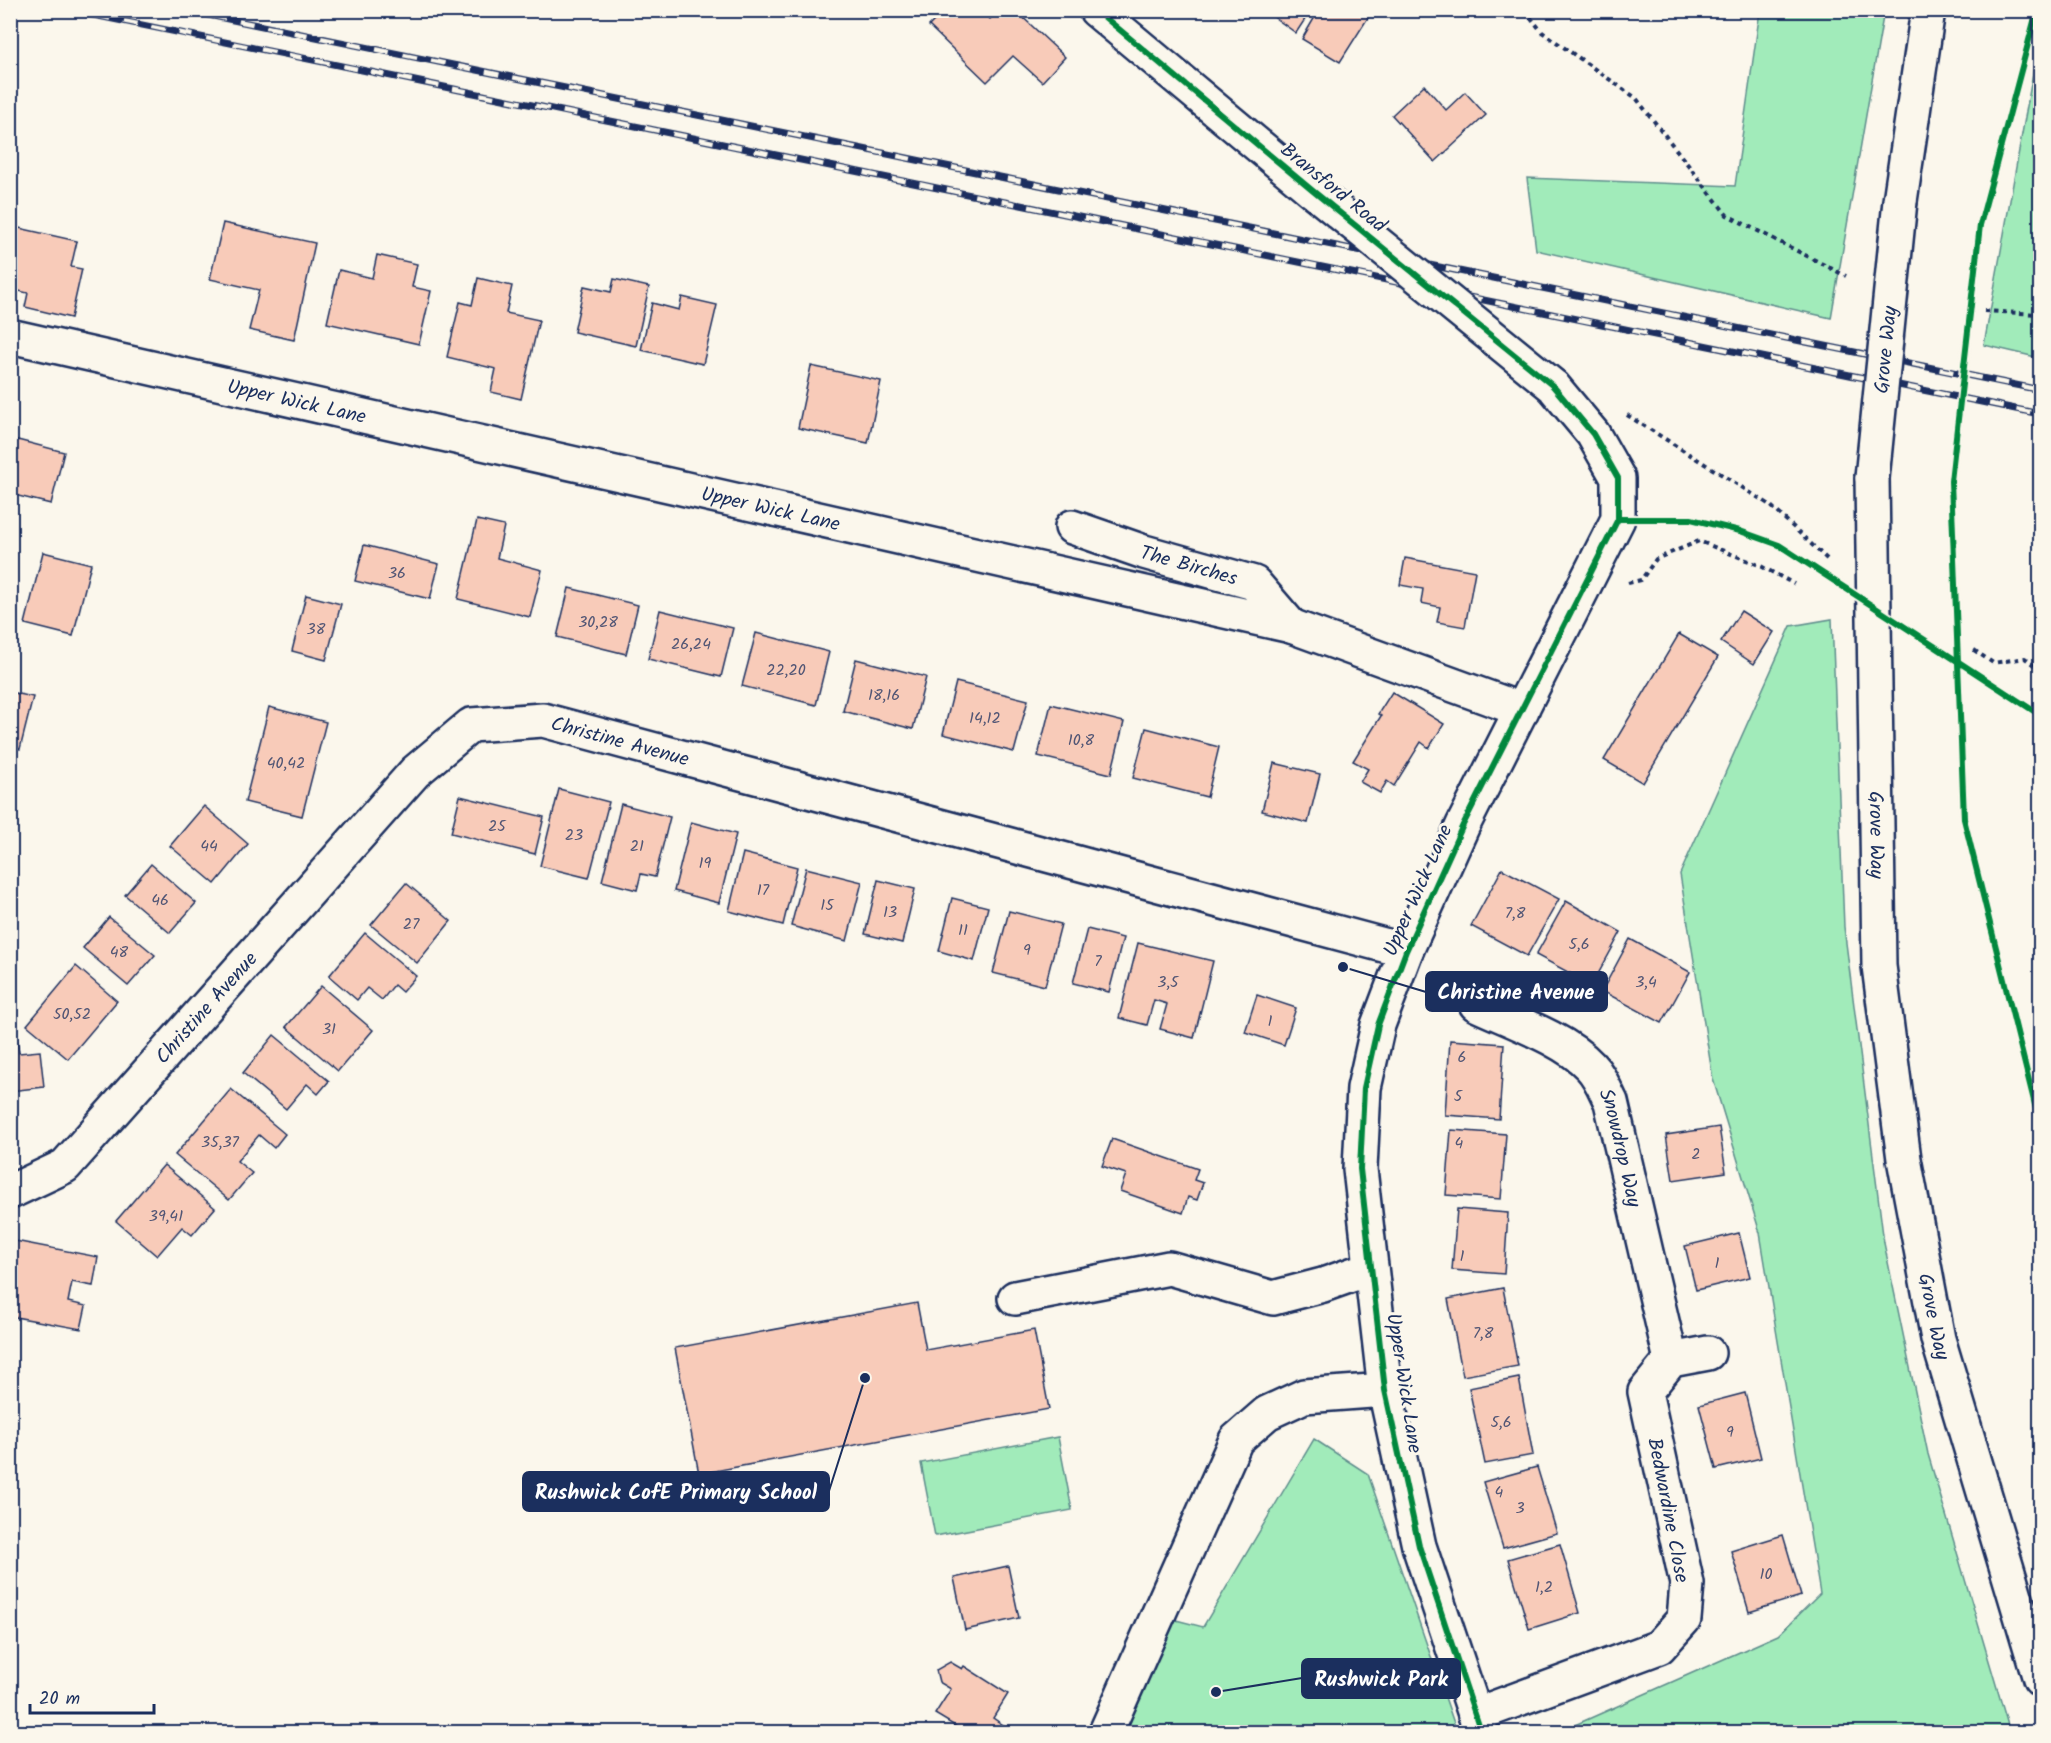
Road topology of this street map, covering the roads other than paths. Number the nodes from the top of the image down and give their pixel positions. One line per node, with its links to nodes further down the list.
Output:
1 (1096, 10): 4 (main road, Bransford Road, bridge)
2 (1928, 10): 16 (main road, Grove Way, bridge)
3 (10, 336): 6 (main road, Upper Wick Lane)
4 (1560, 395): 7 (main road, Upper Wick Lane)
5 (1072, 527): 6 (main road, The Birches)
6 (1291, 626): 7 (main road, Upper Wick Lane)
7 (1522, 710): 8 (main road, Upper Wick Lane)
8 (1406, 951): 10 (main road, Christine Avenue); 11 (main road, Upper Wick Lane)
9 (1476, 1004): 14 (main road, Snowdrop Way)
10 (10, 1192)
11 (1371, 1268): 12 (main road); 15 (main road, Upper Wick Lane)
12 (1015, 1298)
13 (1708, 1353): 14 (main road)
14 (1671, 1359): 18 (main road, Bedwardine Close)
15 (1385, 1390): 18 (main road, Upper Wick Lane); 19 (main road, Upper Wick Lane)
16 (2036, 1650): 17 (main road, Grove Way)
17 (2040, 1679)
18 (1478, 1724)
19 (1106, 1732)

